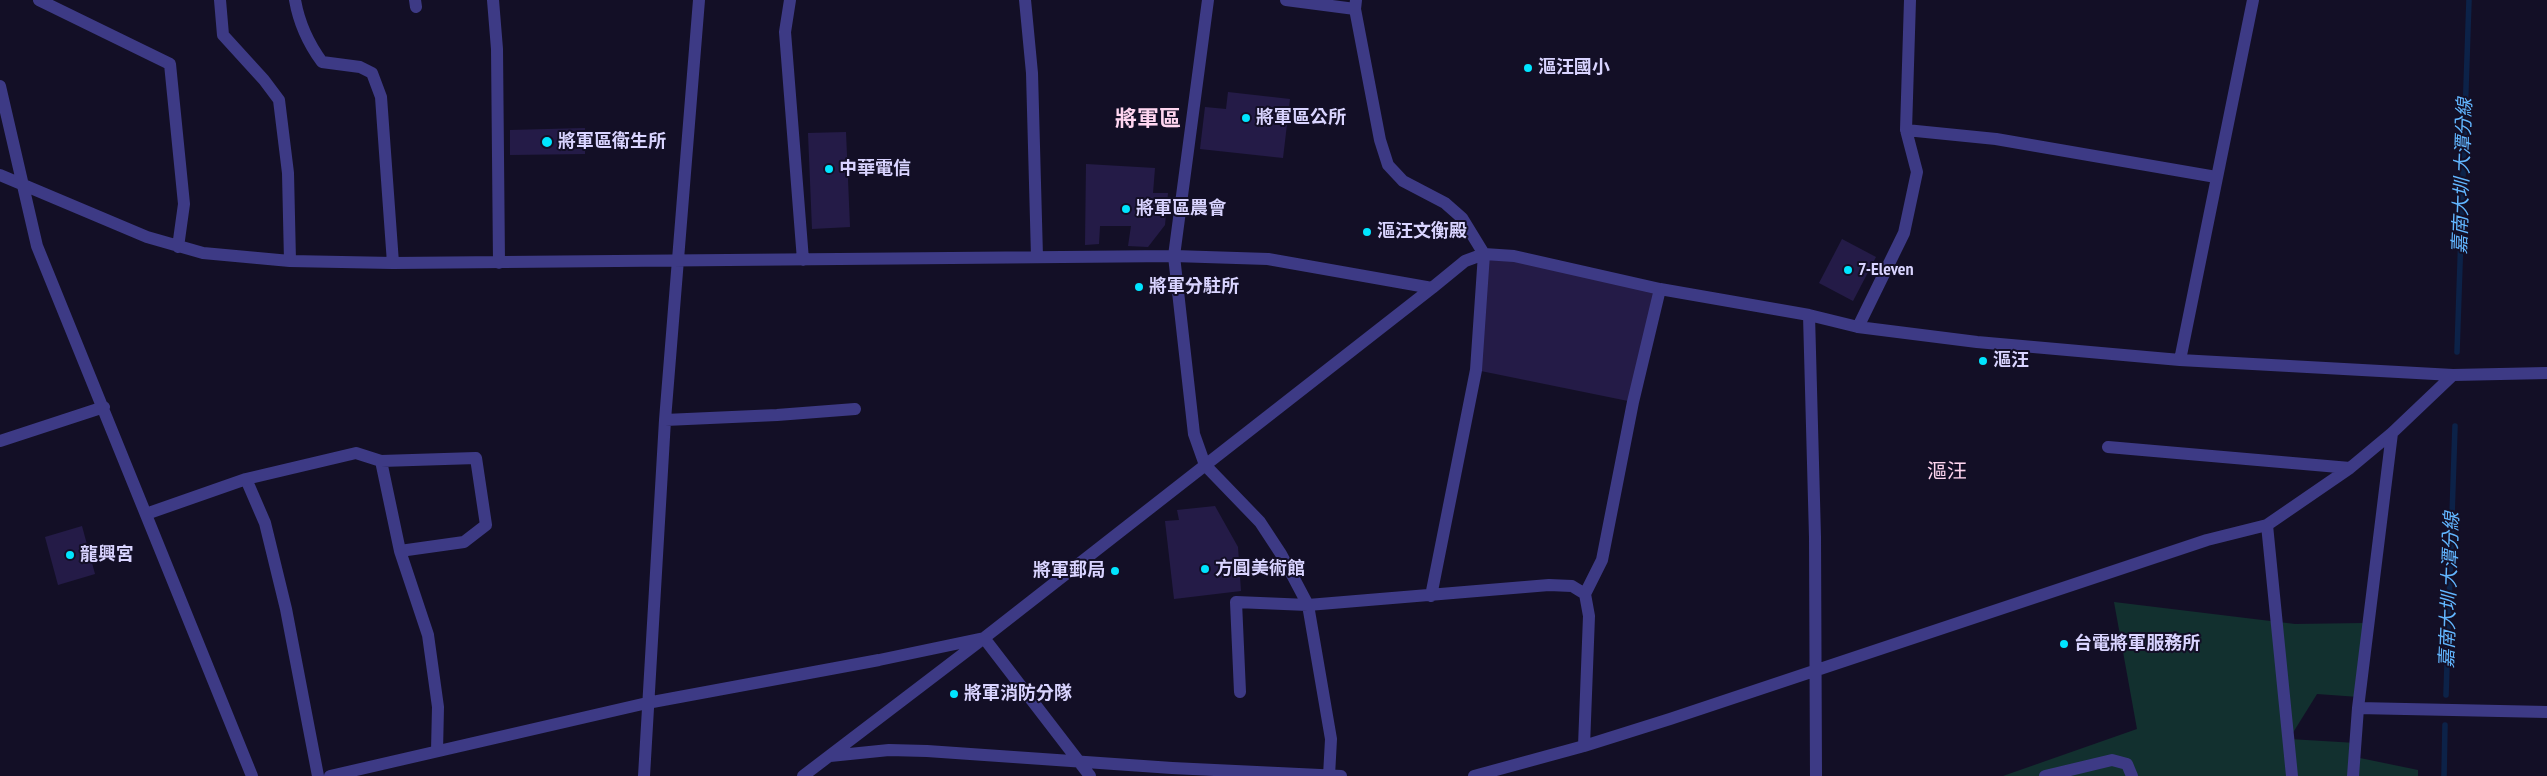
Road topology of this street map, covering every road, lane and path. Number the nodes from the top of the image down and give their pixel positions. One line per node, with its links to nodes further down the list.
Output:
1 (39, 0): 18 (street)
2 (220, 0): 24 (street)
3 (294, 0): 25 (street)
4 (493, 0): 26 (street)
5 (699, 0): 22 (street)
6 (790, 0): 23 (street)
7 (1025, 0): 21 (street)
8 (1208, 0): 20 (street)
9 (1286, 0): 12 (street)
10 (1910, 0): 14 (street)
11 (2253, 0): 16 (street)
12 (1355, 5): 19 (street)
13 (0, 86): 17 (street)
14 (1906, 130): 16 (street); 30 (street)
15 (0, 175): 17 (street)
16 (2216, 177): 31 (street)
17 (22, 185): 18 (street); 34 (street)
18 (178, 247): 24 (street)
19 (1484, 254): 27 (street); 28 (street); 48 (street)
20 (1174, 256): 21 (street); 27 (street); 41 (street)
21 (1037, 257): 23 (street)
22 (679, 260): 23 (street); 26 (street); 36 (street)
23 (803, 260)
24 (290, 261): 25 (street)
25 (393, 263): 26 (street)
26 (499, 263)
27 (1432, 288): 41 (street)
28 (1660, 289): 29 (street); 47 (street)
29 (1809, 316): 30 (street); 51 (street)
30 (1858, 327): 31 (street)
31 (2180, 360): 33 (street)
32 (2547, 373): 33 (street)
33 (2453, 375): 37 (street)
34 (104, 407): 38 (street); 44 (street)
35 (854, 409): 36 (street)
36 (665, 420): 53 (street)
37 (2392, 433): 42 (street); 54 (street)
38 (0, 440)
39 (2108, 447): 42 (street)
40 (381, 461): 43 (street); 46 (street); 46 (street)
41 (1205, 465): 49 (street); 50 (street)
42 (2350, 468): 45 (street)
43 (246, 480): 44 (street); 61 (street)
44 (146, 514): 60 (street)
45 (2267, 525): 51 (street); 72 (street)
46 (400, 551): 57 (street)
47 (1585, 594): 48 (street); 56 (street)
48 (1431, 596): 49 (street)
49 (1308, 605): 52 (street); 66 (street)
50 (984, 638): 53 (street); 58 (street); 59 (street)
51 (1815, 670): 56 (street); 69 (street)
52 (1240, 692)
53 (648, 703): 57 (street); 63 (street)
54 (2358, 708): 55 (street); 73 (street)
55 (2547, 712)
56 (1584, 746): 68 (street)
57 (437, 751): 62 (street)
58 (830, 756): 59 (street); 64 (street)
59 (1078, 762): 65 (street); 66 (street)
60 (252, 776)
61 (318, 776)
62 (330, 776)
63 (644, 776)
64 (803, 776)
65 (1090, 776)
66 (1328, 776): 67 (street)
67 (1341, 776)
68 (1474, 776)
69 (1816, 776)
70 (2045, 776): 71 (street)
71 (2132, 776)
72 (2292, 776)
73 (2353, 776)

